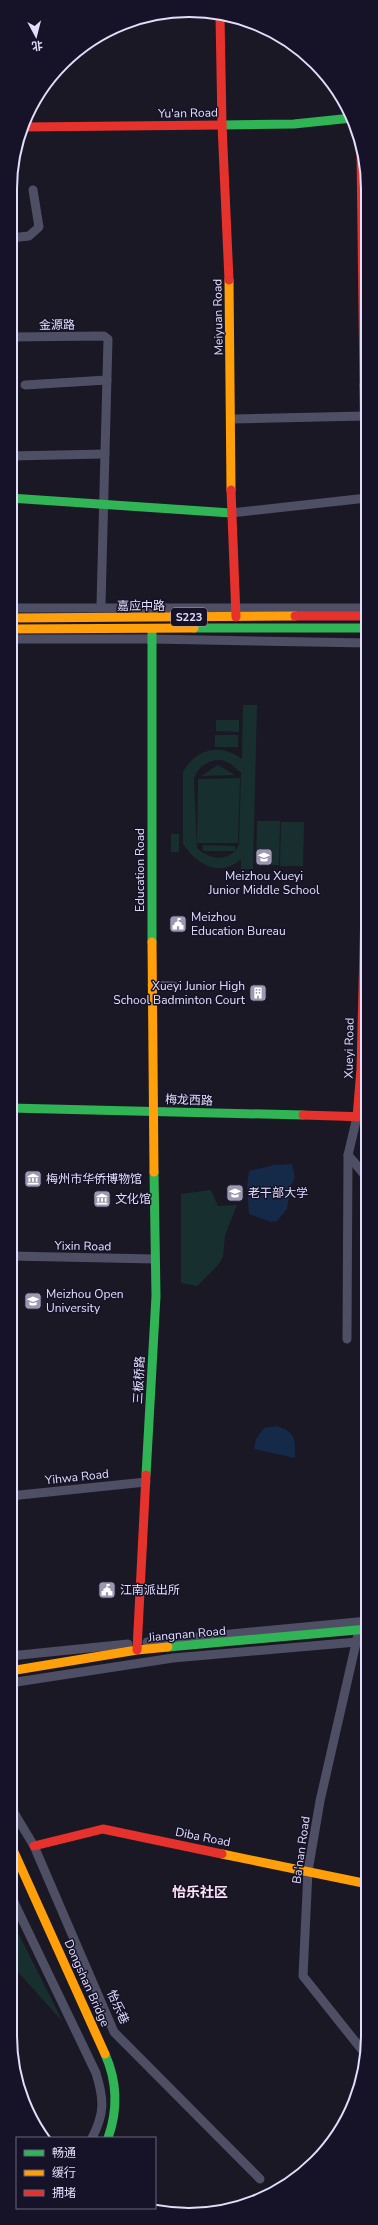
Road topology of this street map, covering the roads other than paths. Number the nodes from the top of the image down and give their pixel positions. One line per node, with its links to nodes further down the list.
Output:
1 (220, 20): 3 (street, Meiyuan Road)
2 (346, 119): 3 (street, Yu'an Road)
3 (222, 125): 4 (street, Yu'an Road); 11 (street, Meiyuan Road)
4 (28, 128)
5 (33, 190): 6 (street)
6 (17, 237)
7 (17, 337): 8 (street, 金源路)
8 (107, 380): 9 (street); 12 (street)
9 (25, 385)
10 (361, 416): 11 (street)
11 (232, 419): 17 (street, Meiyuan Road)
12 (105, 454): 13 (street); 16 (street)
13 (17, 456)
14 (17, 499): 16 (street)
15 (361, 499): 17 (street)
16 (104, 505): 17 (street); 18 (street)
17 (231, 513): 21 (street, Meiyuan Road)
18 (101, 604)
19 (17, 608): 21 (street)
20 (361, 608): 21 (street)
21 (236, 613): 22 (street, 嘉应中路 / S223); 23 (street, 嘉应中路 / S223)
22 (361, 616)
23 (17, 618)
24 (361, 628): 26 (street, 嘉应中路 / S223)
25 (17, 629): 26 (street, 嘉应中路 / S223)
26 (152, 629): 28 (street, Education Road)
27 (17, 639): 28 (street)
28 (151, 639): 29 (street); 30 (street, Education Road)
29 (361, 643)
30 (152, 985): 31 (street); 34 (street, Education Road)
31 (174, 986)
32 (361, 1069): 35 (street, Xueyi Road)
33 (17, 1108): 34 (street, 梅龙西路)
34 (154, 1111): 35 (street, 梅龙西路); 40 (street, 三板桥路)
35 (357, 1117): 36 (street, 梅龙西路); 37 (street)
36 (361, 1117)
37 (348, 1156): 38 (street); 41 (street)
38 (361, 1171)
39 (17, 1256): 40 (street, Yixin Road)
40 (155, 1259): 42 (street, 三板桥路)
41 (347, 1339)
42 (146, 1482): 43 (street, Yihwa Road); 51 (street, 三板桥路)
43 (17, 1495)
44 (361, 1622): 47 (street)
45 (361, 1630): 51 (street, Jiangnan Road)
46 (361, 1633): 48 (street, Ba'nan Road)
47 (147, 1642)
48 (356, 1642): 49 (street); 54 (street); 58 (street, Ba'nan Road)
49 (361, 1642)
50 (128, 1644): 52 (street)
51 (137, 1650): 53 (street, Jiangnan Road)
52 (17, 1655)
53 (17, 1670)
54 (17, 1682)
55 (17, 1818): 56 (street, 怡乐巷)
56 (34, 1846): 58 (street, Diba Road); 64 (street, 怡乐巷)
57 (17, 1859): 63 (street, Dongshan Bridge)
58 (308, 1871): 59 (street, Diba Road); 61 (street, Ba'nan Road)
59 (361, 1882)
60 (17, 1909): 62 (street)
61 (361, 2049)
62 (92, 2137)
63 (108, 2137)
64 (260, 2179)

